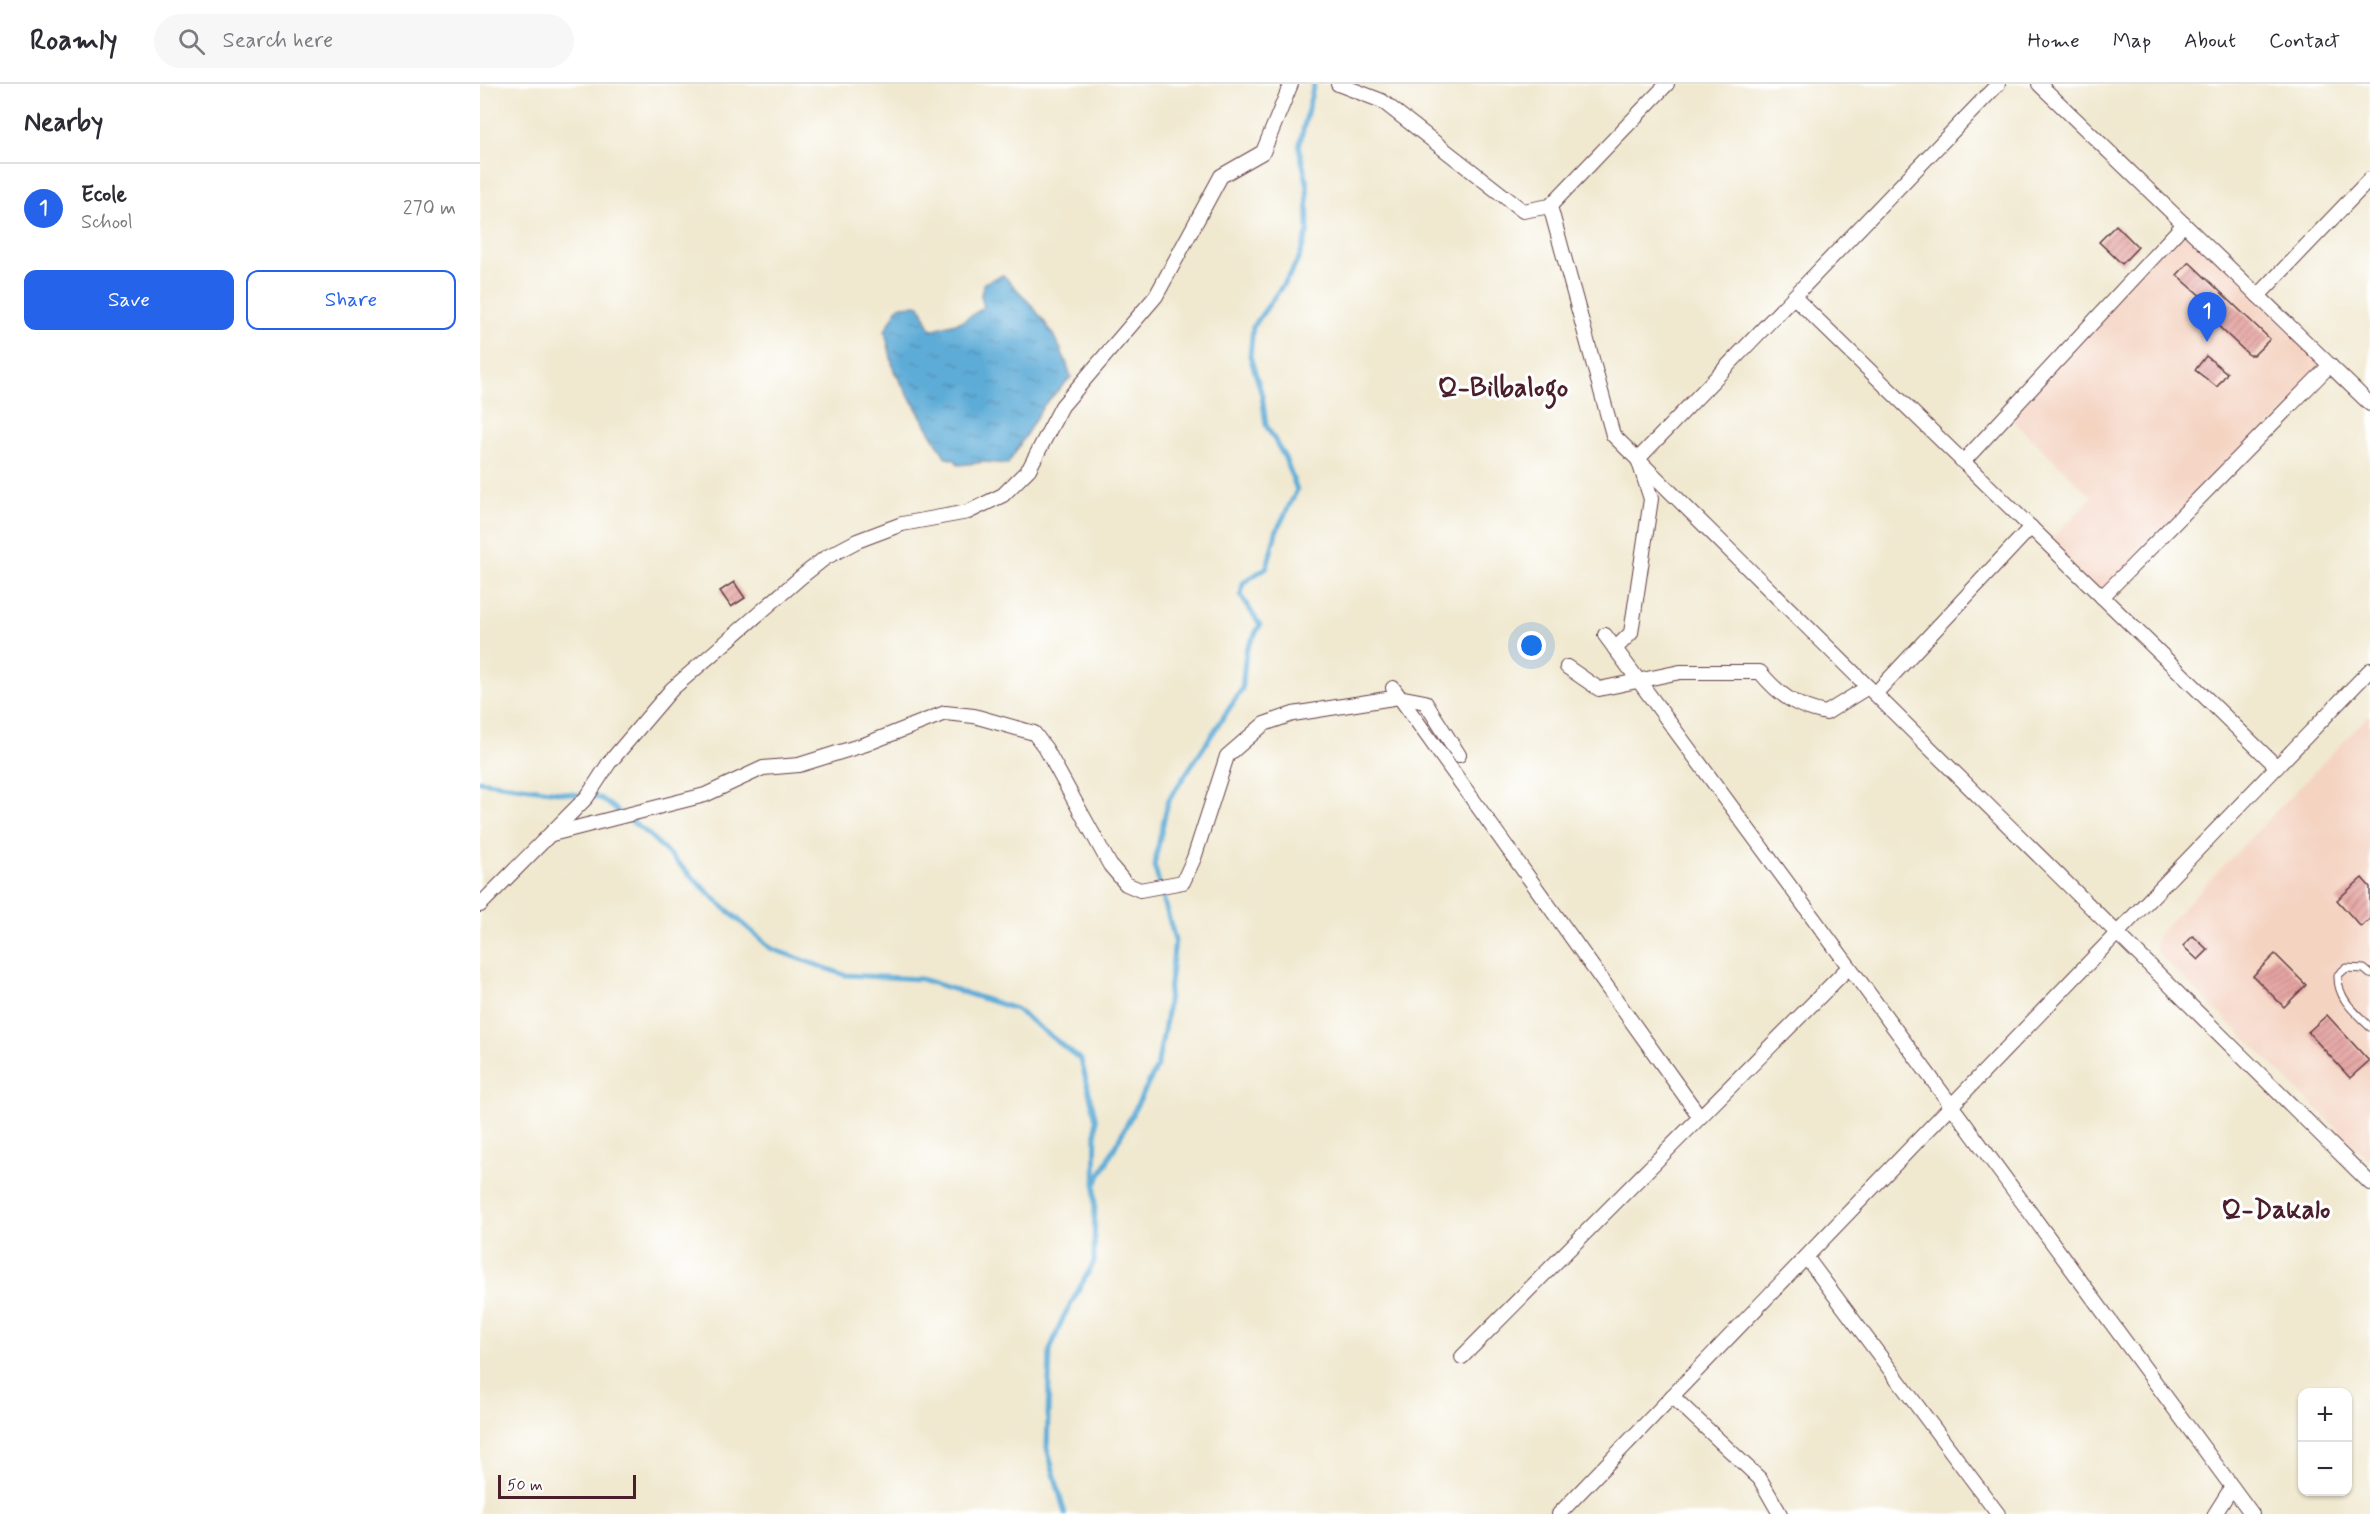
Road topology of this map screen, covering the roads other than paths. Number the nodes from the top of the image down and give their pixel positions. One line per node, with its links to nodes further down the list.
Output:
1 (1291, 84): 26 (street)
2 (1338, 84): 7 (street)
3 (1667, 84): 7 (street)
4 (1998, 84): 10 (street)
5 (2039, 84): 8 (street)
6 (2370, 179): 9 (street)
7 (1550, 206): 13 (street)
8 (2184, 224): 9 (street); 14 (street)
9 (2258, 296): 11 (street)
10 (1794, 297): 13 (street); 14 (street)
11 (2330, 365): 12 (street); 16 (street)
12 (2370, 404)
13 (1638, 459): 18 (street); 22 (street)
14 (1963, 462): 15 (street)
15 (2031, 527): 16 (street); 22 (street)
16 (2103, 597): 25 (street)
17 (1605, 635): 18 (street)
18 (1615, 649): 21 (street)
19 (1566, 667): 21 (street)
20 (2370, 670): 25 (street)
21 (1640, 682): 22 (street); 29 (street)
22 (1871, 690): 28 (street)
23 (1396, 693): 24 (street); 26 (street); 33 (street)
24 (1459, 755)
25 (2277, 767): 28 (street)
26 (550, 835): 27 (street)
27 (480, 905)
28 (2117, 933): 32 (street); 34 (street)
29 (1849, 967): 32 (street); 33 (street)
30 (2370, 974): 31 (lane)
31 (2370, 1027)
32 (1951, 1106): 35 (street); 38 (street)
33 (1700, 1117): 36 (street)
34 (2370, 1184)
35 (1806, 1257): 37 (street); 41 (street)
36 (1462, 1357)
37 (1672, 1396): 39 (street); 40 (street)
38 (2232, 1487): 42 (street); 43 (street)
39 (1559, 1514)
40 (1780, 1514)
41 (1998, 1514)
42 (2215, 1514)
43 (2252, 1514)

